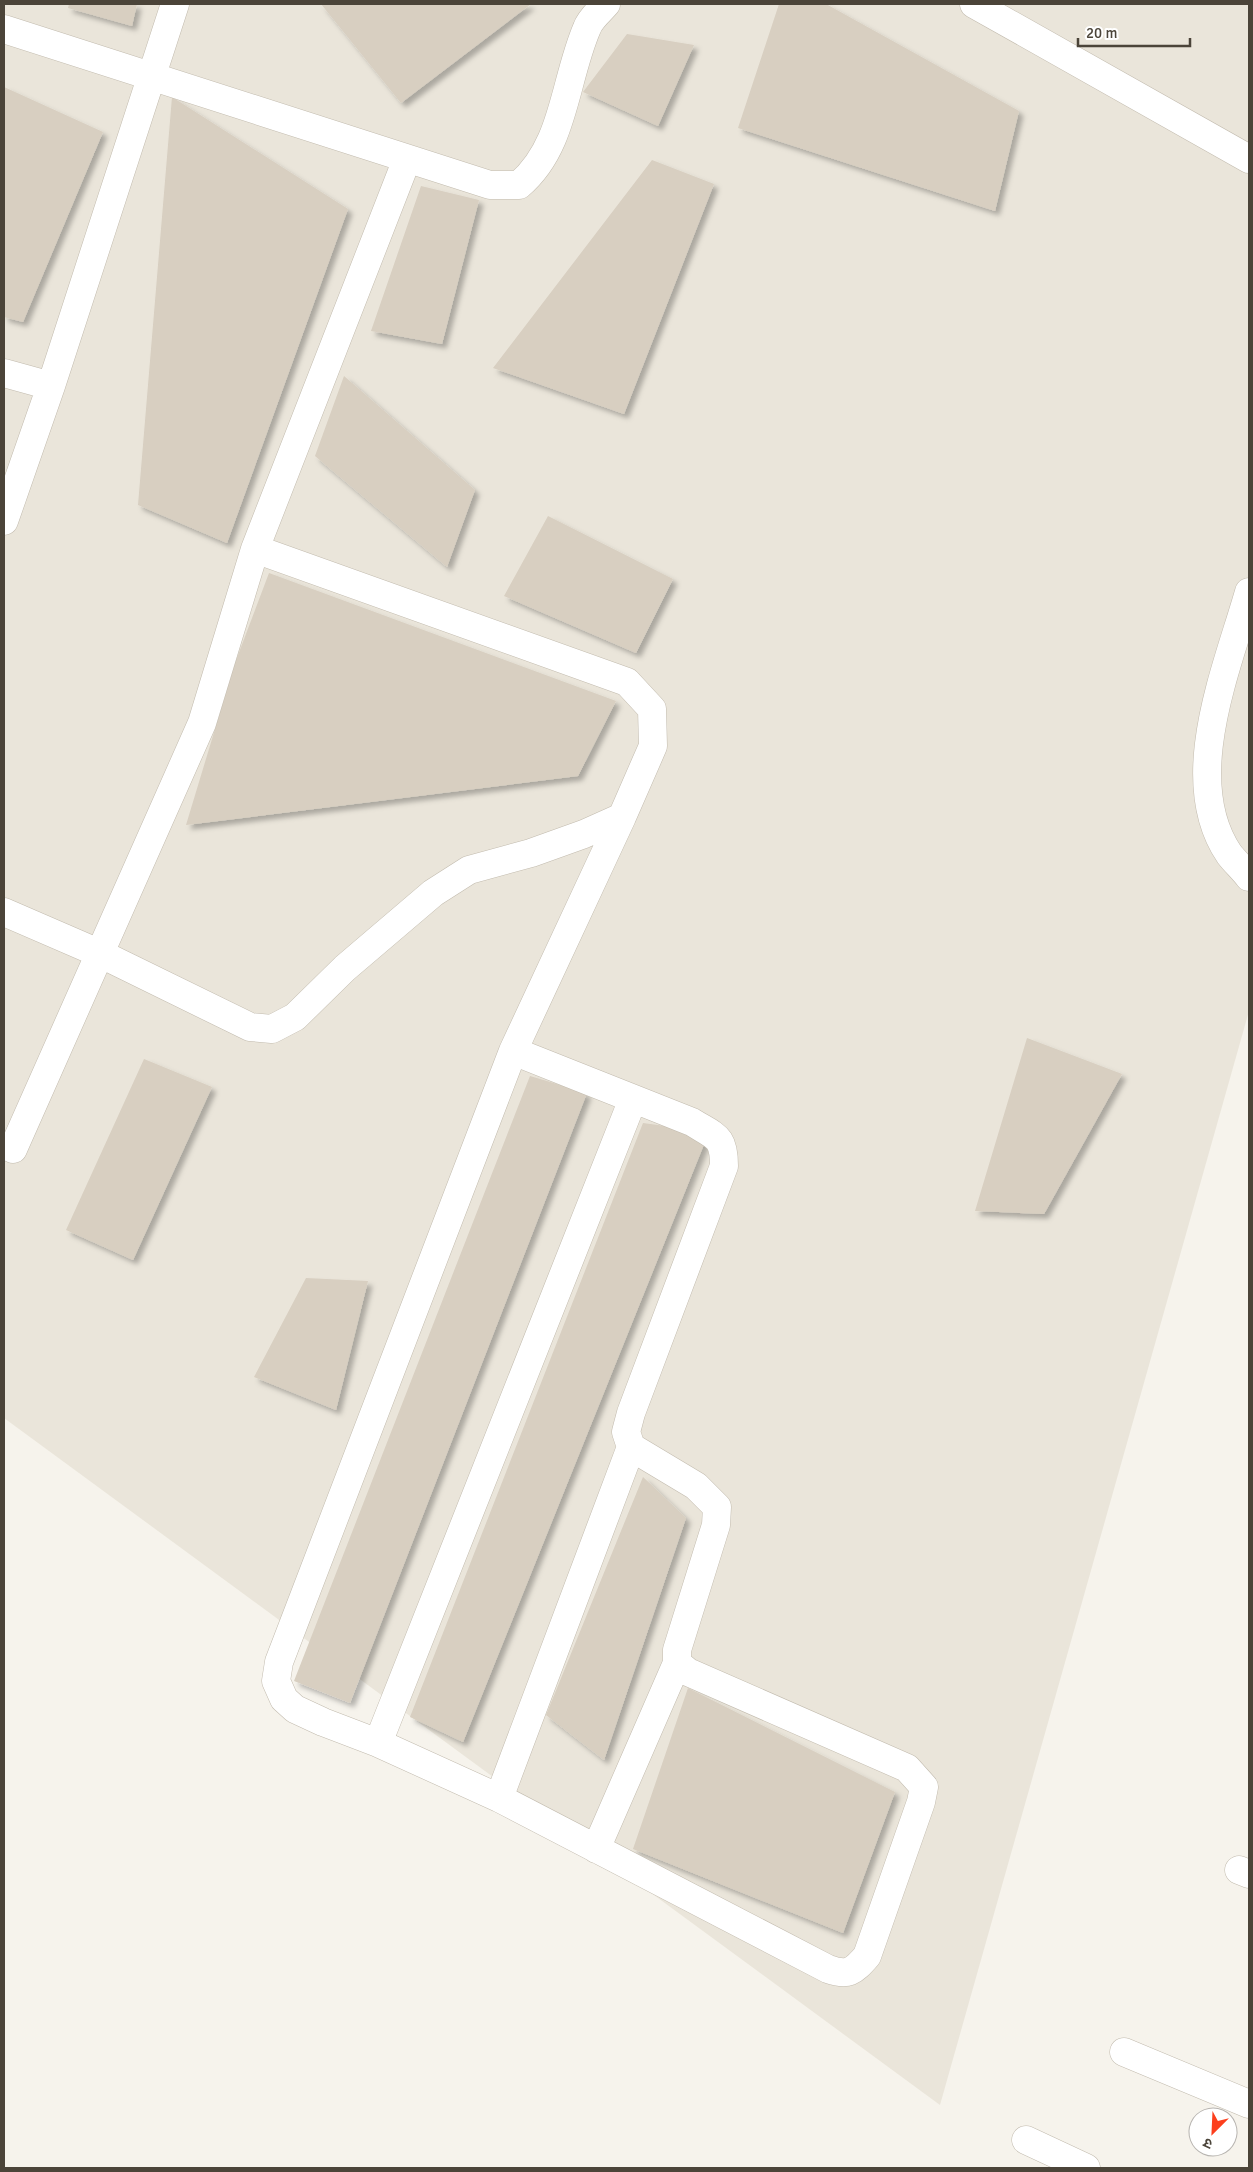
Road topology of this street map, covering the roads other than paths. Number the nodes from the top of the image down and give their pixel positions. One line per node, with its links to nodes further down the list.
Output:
1 (175, 4): 5 (street)
2 (606, 4): 6 (street)
3 (974, 4): 7 (street)
4 (4, 29): 5 (street)
5 (150, 77): 6 (street); 9 (street)
6 (407, 159): 11 (street)
7 (1249, 159)
8 (4, 373): 9 (street)
9 (51, 386): 10 (street)
10 (4, 521)
11 (255, 549): 13 (street); 16 (street)
12 (1249, 592): 14 (street)
13 (622, 817): 16 (street); 17 (street)
14 (1249, 877)
15 (4, 912): 16 (street)
16 (101, 954): 19 (street)
17 (514, 1051): 18 (street); 22 (street)
18 (632, 1099): 20 (street); 22 (street)
19 (13, 1150)
20 (631, 1447): 21 (street); 23 (street)
21 (677, 1663): 24 (street); 24 (street)
22 (378, 1743): 23 (street)
23 (500, 1798): 24 (street)
24 (596, 1849)
25 (1124, 2052): 26 (street)
26 (1249, 2104)
27 (1026, 2140): 28 (street)
28 (1086, 2168)

